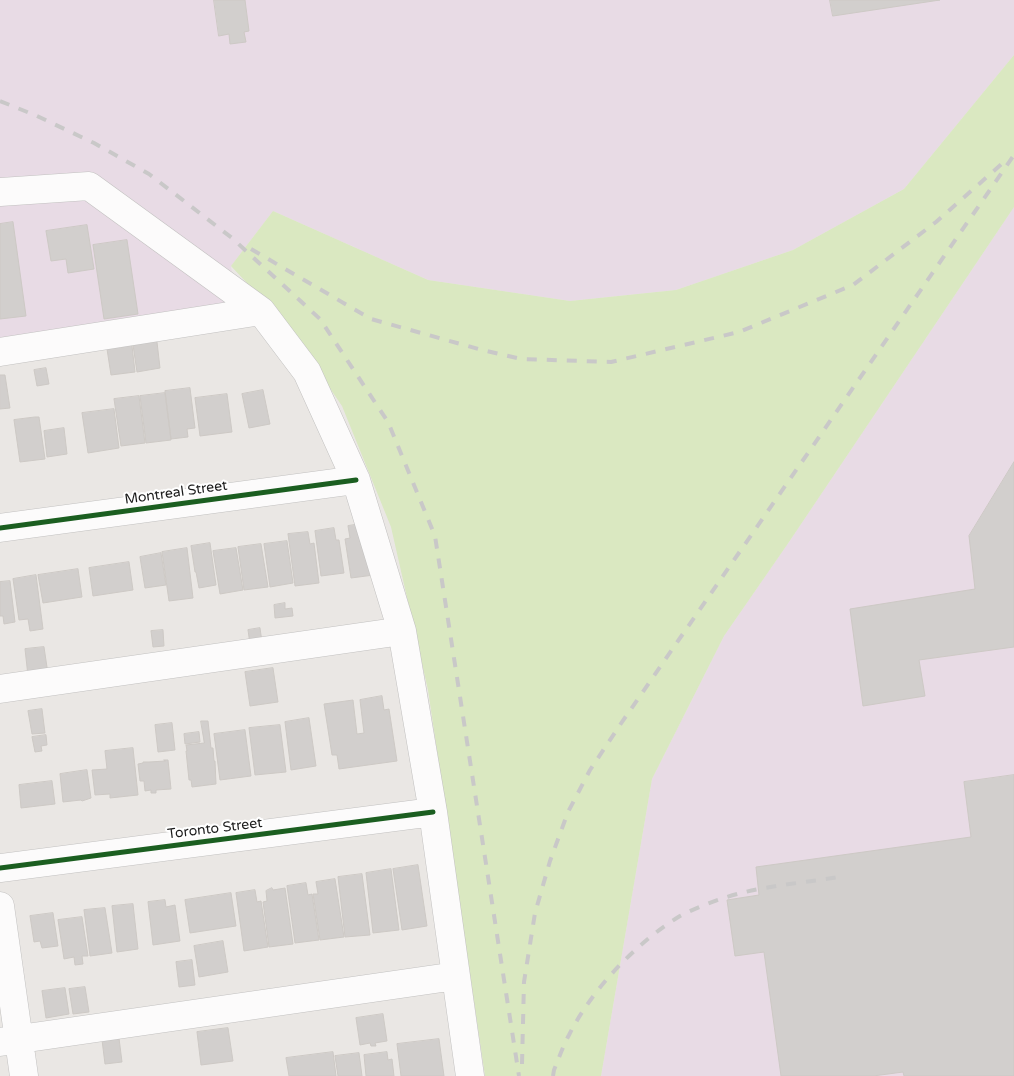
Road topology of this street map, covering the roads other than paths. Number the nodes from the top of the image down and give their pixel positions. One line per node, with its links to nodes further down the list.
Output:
1 (0, 192): 2 (street)
2 (261, 311): 3 (street); 4 (street)
3 (0, 352)
4 (356, 480): 5 (street, Montreal Street); 6 (street)
5 (0, 528)
6 (402, 632): 7 (street); 8 (street)
7 (0, 689)
8 (433, 812): 9 (street, Toronto Street); 11 (street)
9 (0, 868)
10 (0, 906): 12 (street)
11 (456, 976): 12 (street); 14 (street)
12 (9, 1041): 13 (street)
13 (24, 1076)
14 (470, 1076)

